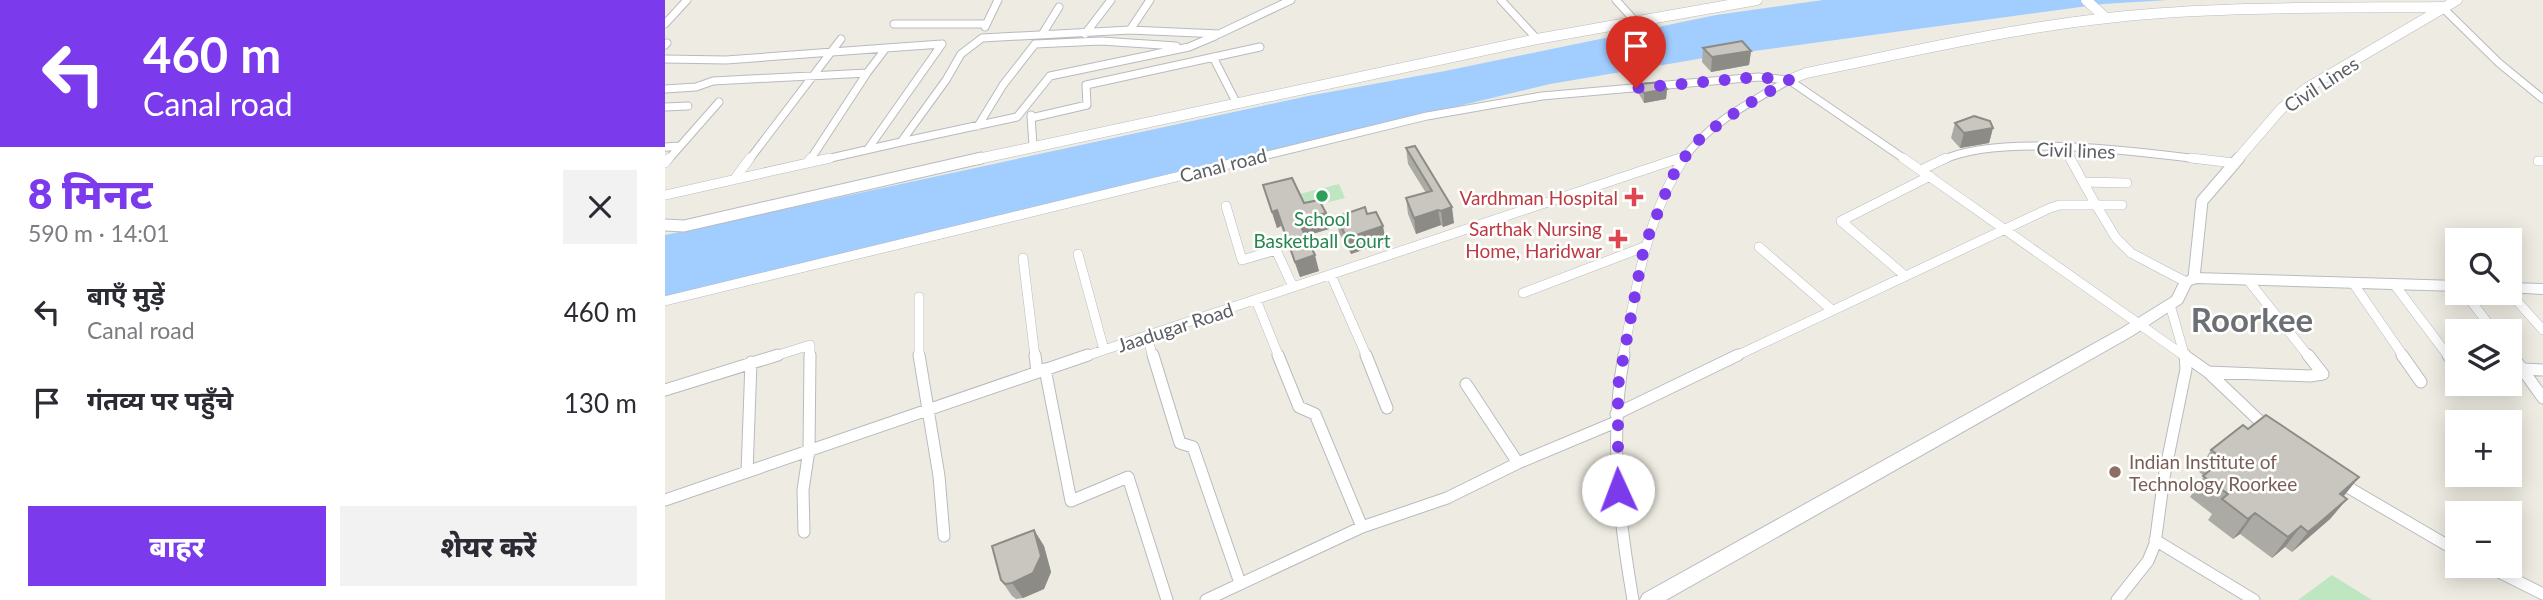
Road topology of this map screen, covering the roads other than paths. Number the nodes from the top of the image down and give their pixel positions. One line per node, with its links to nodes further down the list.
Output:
1 (687, 0): 15 (street)
2 (998, 0): 17 (street)
3 (1111, 0): 19 (street)
4 (1150, 0): 18 (street)
5 (1291, 0): 21 (street)
6 (1501, 0): 24 (street)
7 (1615, 0): 14 (street)
8 (1757, 0): 14 (street)
9 (2086, 0): 13 (street)
10 (2457, 0): 11 (street, Civil Lines)
11 (2442, 4): 13 (street); 37 (street); 54 (street, Civil Lines)
12 (1059, 7): 20 (street)
13 (2106, 18): 35 (street)
14 (1634, 20): 24 (street)
15 (665, 24)
16 (894, 24): 17 (street)
17 (986, 24): 22 (street)
18 (1130, 30): 19 (street); 21 (street)
19 (1086, 32): 20 (street); 25 (street)
20 (1046, 33): 22 (street); 26 (street)
21 (1219, 34): 27 (street)
22 (982, 38): 45 (street)
23 (841, 39): 30 (street)
24 (1537, 39): 39 (street)
25 (1078, 42): 26 (street); 27 (street)
26 (1035, 44): 44 (street)
27 (1189, 47): 44 (street)
28 (1260, 47): 31 (street)
29 (886, 48): 30 (street); 33 (street); 50 (street)
30 (831, 53): 32 (street); 34 (street)
31 (1213, 57): 39 (street); 43 (street)
32 (665, 59)
33 (867, 73): 34 (street); 52 (street)
34 (813, 76): 36 (street); 57 (street)
35 (1789, 80): 51 (street); 55 (street); 83 (street, Canal road)
36 (665, 89)
37 (2543, 99)
38 (719, 102): 46 (street)
39 (1237, 104): 47 (street)
40 (688, 106): 41 (street)
41 (665, 107)
42 (1030, 107): 43 (street)
43 (1031, 118): 47 (street)
44 (978, 126): 45 (street)
45 (901, 142): 50 (street)
46 (680, 146): 48 (street); 53 (street)
47 (1033, 146): 64 (street)
48 (665, 147)
49 (2064, 147): 54 (street, Civil lines); 55 (street, Civil lines); 58 (street)
50 (869, 149): 52 (street)
51 (1686, 156): 66 (street); 70 (street, Jaadugar Road)
52 (808, 162): 57 (street)
53 (665, 163)
54 (2234, 163): 72 (street, Civil Lines)
55 (1921, 170): 56 (street)
56 (1930, 176): 65 (street); 71 (street)
57 (736, 177): 60 (street)
58 (2083, 183): 59 (street); 61 (street)
59 (2127, 183)
60 (665, 195)
61 (2096, 205): 62 (street); 65 (street); 72 (street)
62 (2122, 205)
63 (1226, 206): 77 (street)
64 (665, 225)
65 (2003, 228): 71 (street); 89 (street)
66 (1644, 247): 80 (street); 107 (street)
67 (1759, 247): 87 (street)
68 (1078, 254): 92 (street)
69 (1023, 258): 98 (street)
70 (1331, 275): 77 (street, Jaadugar Road); 105 (street)
71 (1904, 275): 87 (street)
72 (2190, 280): 73 (main road); 84 (main road)
73 (2248, 280): 74 (main road); 100 (street)
74 (2353, 283): 75 (main road); 101 (street)
75 (2394, 284): 76 (main road); 93 (street)
76 (2445, 286)
77 (1293, 288): 82 (street, Jaadugar Road)
78 (2543, 289): 79 (main road)
79 (2522, 290)
80 (1523, 293)
81 (919, 297): 106 (street)
82 (1256, 300): 91 (street, Jaadugar Road); 114 (street)
83 (665, 301)
84 (2170, 304): 89 (main road); 94 (street)
85 (2473, 305): 88 (street)
86 (2522, 305): 90 (street)
87 (1832, 310): 107 (street)
88 (2484, 319)
89 (2139, 324): 94 (street); 125 (main road)
90 (2543, 330)
91 (1147, 337): 92 (street, Jaadugar Road); 120 (street)
92 (1104, 350): 98 (street, Jaadugar Road)
93 (2445, 351)
94 (2185, 355): 100 (street); 117 (street)
95 (751, 362): 103 (street); 109 (street); 111 (street)
96 (2522, 365): 97 (street)
97 (2525, 369): 99 (street); 104 (street)
98 (1041, 370): 106 (street, Jaadugar Road); 122 (street)
99 (2543, 370)
100 (2208, 372): 108 (street)
101 (2421, 382)
102 (1466, 384): 110 (street)
103 (665, 390)
104 (2543, 398)
105 (1387, 408)
106 (925, 410): 109 (street, Jaadugar Road); 116 (street)
107 (1616, 418): 110 (street); 124 (street)
108 (2281, 440)
109 (809, 450): 111 (street, Jaadugar Road); 115 (street)
110 (1518, 463): 114 (street)
111 (747, 472): 113 (street, Jaadugar Road)
112 (2324, 472): 118 (street)
113 (665, 500)
114 (1362, 527): 120 (street)
115 (804, 532)
116 (944, 536)
117 (2155, 540): 126 (street); 127 (street)
118 (2445, 544)
119 (2511, 578): 121 (street)
120 (1240, 583): 123 (street)
121 (2543, 594)
122 (1167, 600)
123 (1206, 600)
124 (1633, 600)
125 (1649, 600)
126 (2117, 600)
127 (2254, 600)

